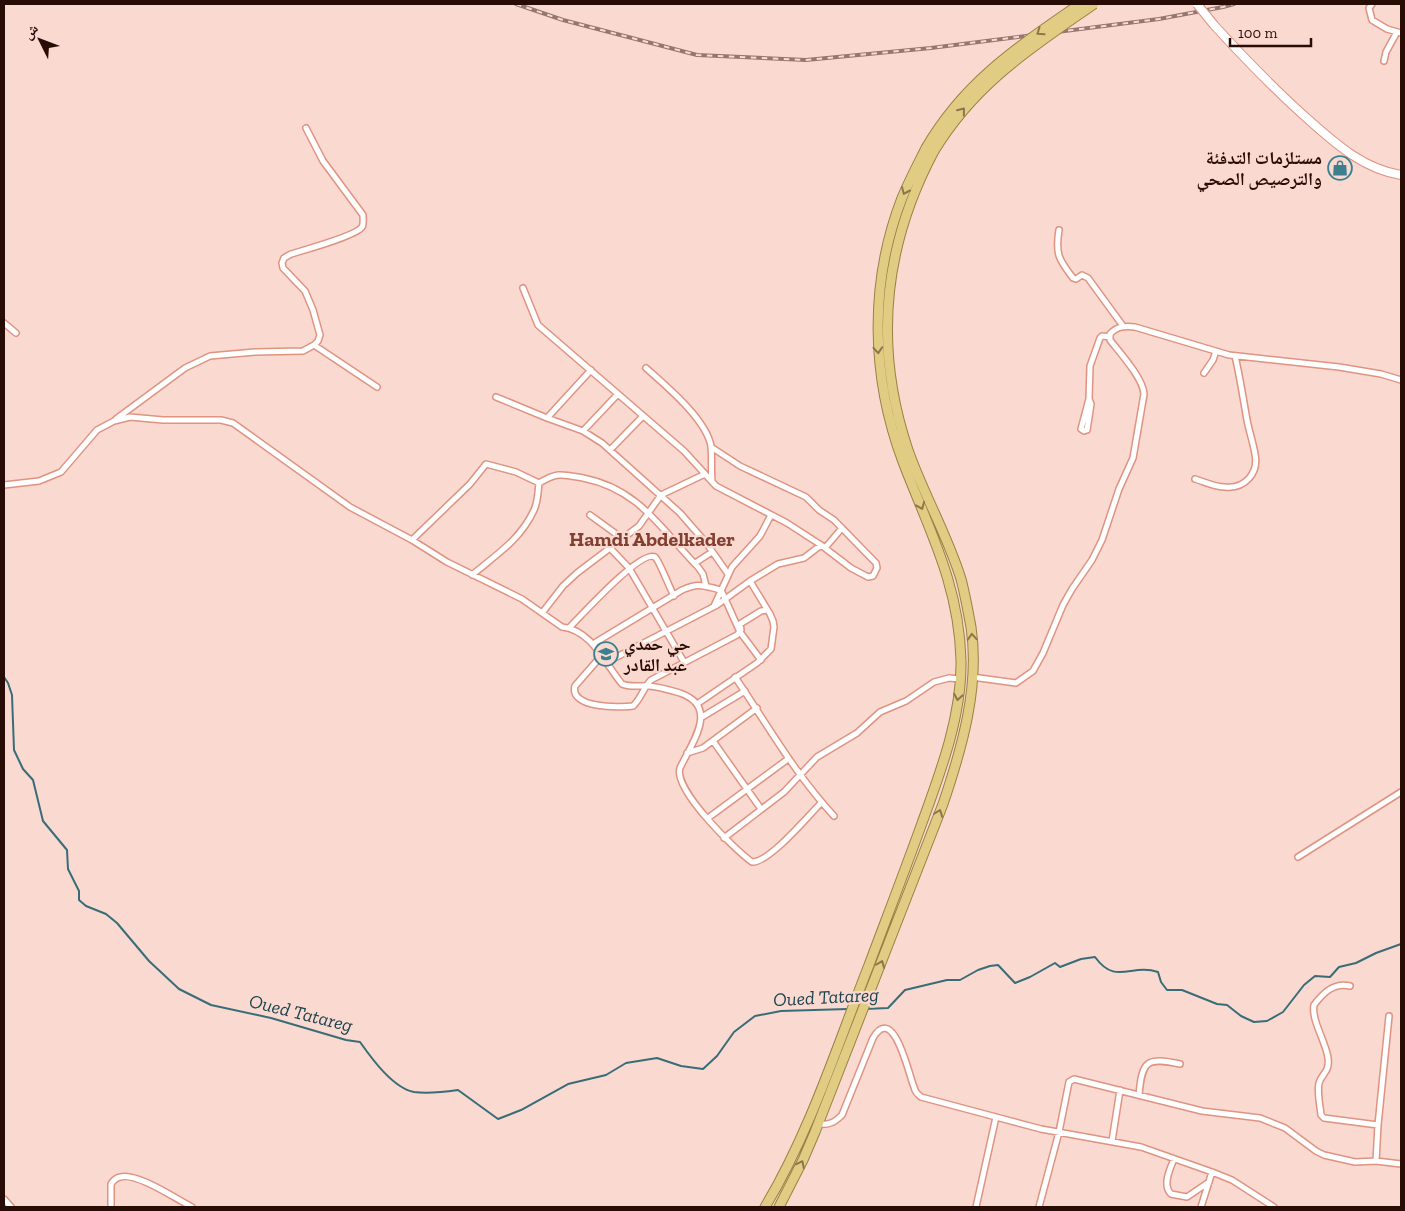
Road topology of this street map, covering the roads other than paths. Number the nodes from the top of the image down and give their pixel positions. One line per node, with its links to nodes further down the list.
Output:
1 (1080, 4): 8 (highway, one-way to 8, bridge)
2 (1094, 4): 8 (highway, one-way to 2, bridge)
3 (1197, 4): 9 (main road, bridge)
4 (1372, 4): 5 (street)
5 (1399, 32): 6 (street)
6 (1384, 61)
7 (306, 128): 16 (street)
8 (930, 149): 70 (highway, one-way to 8); 71 (highway, one-way to 71)
9 (1401, 175)
10 (1059, 230): 13 (street)
11 (523, 288): 20 (street)
12 (4, 323): 14 (street)
13 (1123, 326): 15 (street); 17 (street)
14 (16, 333)
15 (1110, 336): 26 (street); 70 (street)
16 (314, 345): 23 (street); 29 (street)
17 (1216, 351): 18 (street); 21 (street)
18 (1235, 356): 22 (street); 34 (street)
19 (646, 368): 31 (street)
20 (591, 370): 24 (street); 28 (street)
21 (1204, 373)
22 (1401, 380)
23 (377, 387)
24 (618, 394): 27 (street); 30 (street)
25 (496, 397): 28 (street)
26 (1089, 399): 26 (street)
27 (643, 416): 32 (street); 33 (street)
28 (547, 418): 30 (street)
29 (114, 421): 37 (street); 44 (street)
30 (583, 431): 32 (street)
31 (711, 447): 36 (street); 42 (street)
32 (610, 450): 38 (street)
33 (705, 474): 36 (street); 38 (street)
34 (1195, 479)
35 (539, 482): 39 (street); 44 (street); 51 (street)
36 (712, 482): 41 (street)
37 (4, 485)
38 (662, 495): 39 (street); 47 (street)
39 (650, 514): 43 (street); 48 (street)
40 (590, 515): 43 (street)
41 (771, 515): 45 (street); 50 (street)
42 (842, 528): 45 (street); 45 (street)
43 (623, 539): 46 (street)
44 (412, 540): 51 (street)
45 (823, 547): 52 (street)
46 (610, 548): 49 (street); 60 (street)
47 (712, 552): 48 (street); 50 (street)
48 (695, 564): 53 (street)
49 (630, 568): 55 (street); 58 (street); 61 (street)
50 (728, 574): 54 (street)
51 (472, 575): 60 (street)
52 (750, 581): 56 (street); 59 (street)
53 (706, 586): 54 (street); 55 (street)
54 (721, 590): 56 (street); 57 (street)
55 (674, 596): 58 (street)
56 (724, 600): 57 (street); 62 (street)
57 (714, 607): 63 (street)
58 (653, 608): 63 (street); 64 (street)
59 (767, 610): 62 (street); 66 (street)
60 (542, 613): 61 (street)
61 (569, 628): 64 (street)
62 (740, 629): 66 (street); 68 (street)
63 (667, 631): 67 (street); 68 (street)
64 (593, 644): 65 (street)
65 (602, 655): 67 (street); 73 (street)
66 (761, 660): 69 (street)
67 (607, 662): 73 (street)
68 (684, 662): 72 (street)
69 (735, 677): 74 (street); 75 (street)
70 (972, 677): 96 (highway, one-way to 70)
71 (960, 679): 81 (street); 109 (highway, one-way to 109)
72 (651, 683): 73 (street); 75 (street)
73 (645, 686)
74 (745, 691): 76 (street); 77 (street)
75 (697, 704): 77 (street)
76 (757, 708): 78 (street); 80 (street)
77 (702, 717): 79 (street)
78 (714, 741): 79 (street); 82 (street)
79 (687, 753): 87 (street)
80 (788, 759): 81 (street); 82 (street)
81 (800, 775): 84 (street); 85 (street)
82 (747, 789): 85 (street); 87 (street)
83 (1401, 792): 89 (street)
84 (821, 802): 86 (street); 88 (street)
85 (761, 809): 88 (street)
86 (834, 816)
87 (708, 818): 88 (street)
88 (724, 838)
89 (1298, 857)
90 (1350, 986): 97 (street)
91 (1389, 1016): 97 (street)
92 (1180, 1064): 94 (street)
93 (1120, 1090): 94 (street); 98 (street); 99 (street)
94 (1139, 1095): 101 (street)
95 (996, 1117): 96 (street); 98 (street); 111 (street)
96 (818, 1124): 110 (highway, one-way to 96)
97 (1378, 1125): 101 (street)
98 (1059, 1132): 99 (street); 112 (street)
99 (1112, 1141): 100 (street)
100 (1174, 1159): 103 (street); 104 (street)
101 (1376, 1161): 102 (street)
102 (1401, 1164)
103 (1212, 1172): 104 (street); 114 (street)
104 (1209, 1182): 113 (street)
105 (4, 1199): 106 (street)
106 (12, 1207)
107 (111, 1207): 108 (street)
108 (192, 1207)
109 (765, 1207)
110 (778, 1207)
111 (976, 1207)
112 (1040, 1207)
113 (1201, 1207)
114 (1274, 1207)

